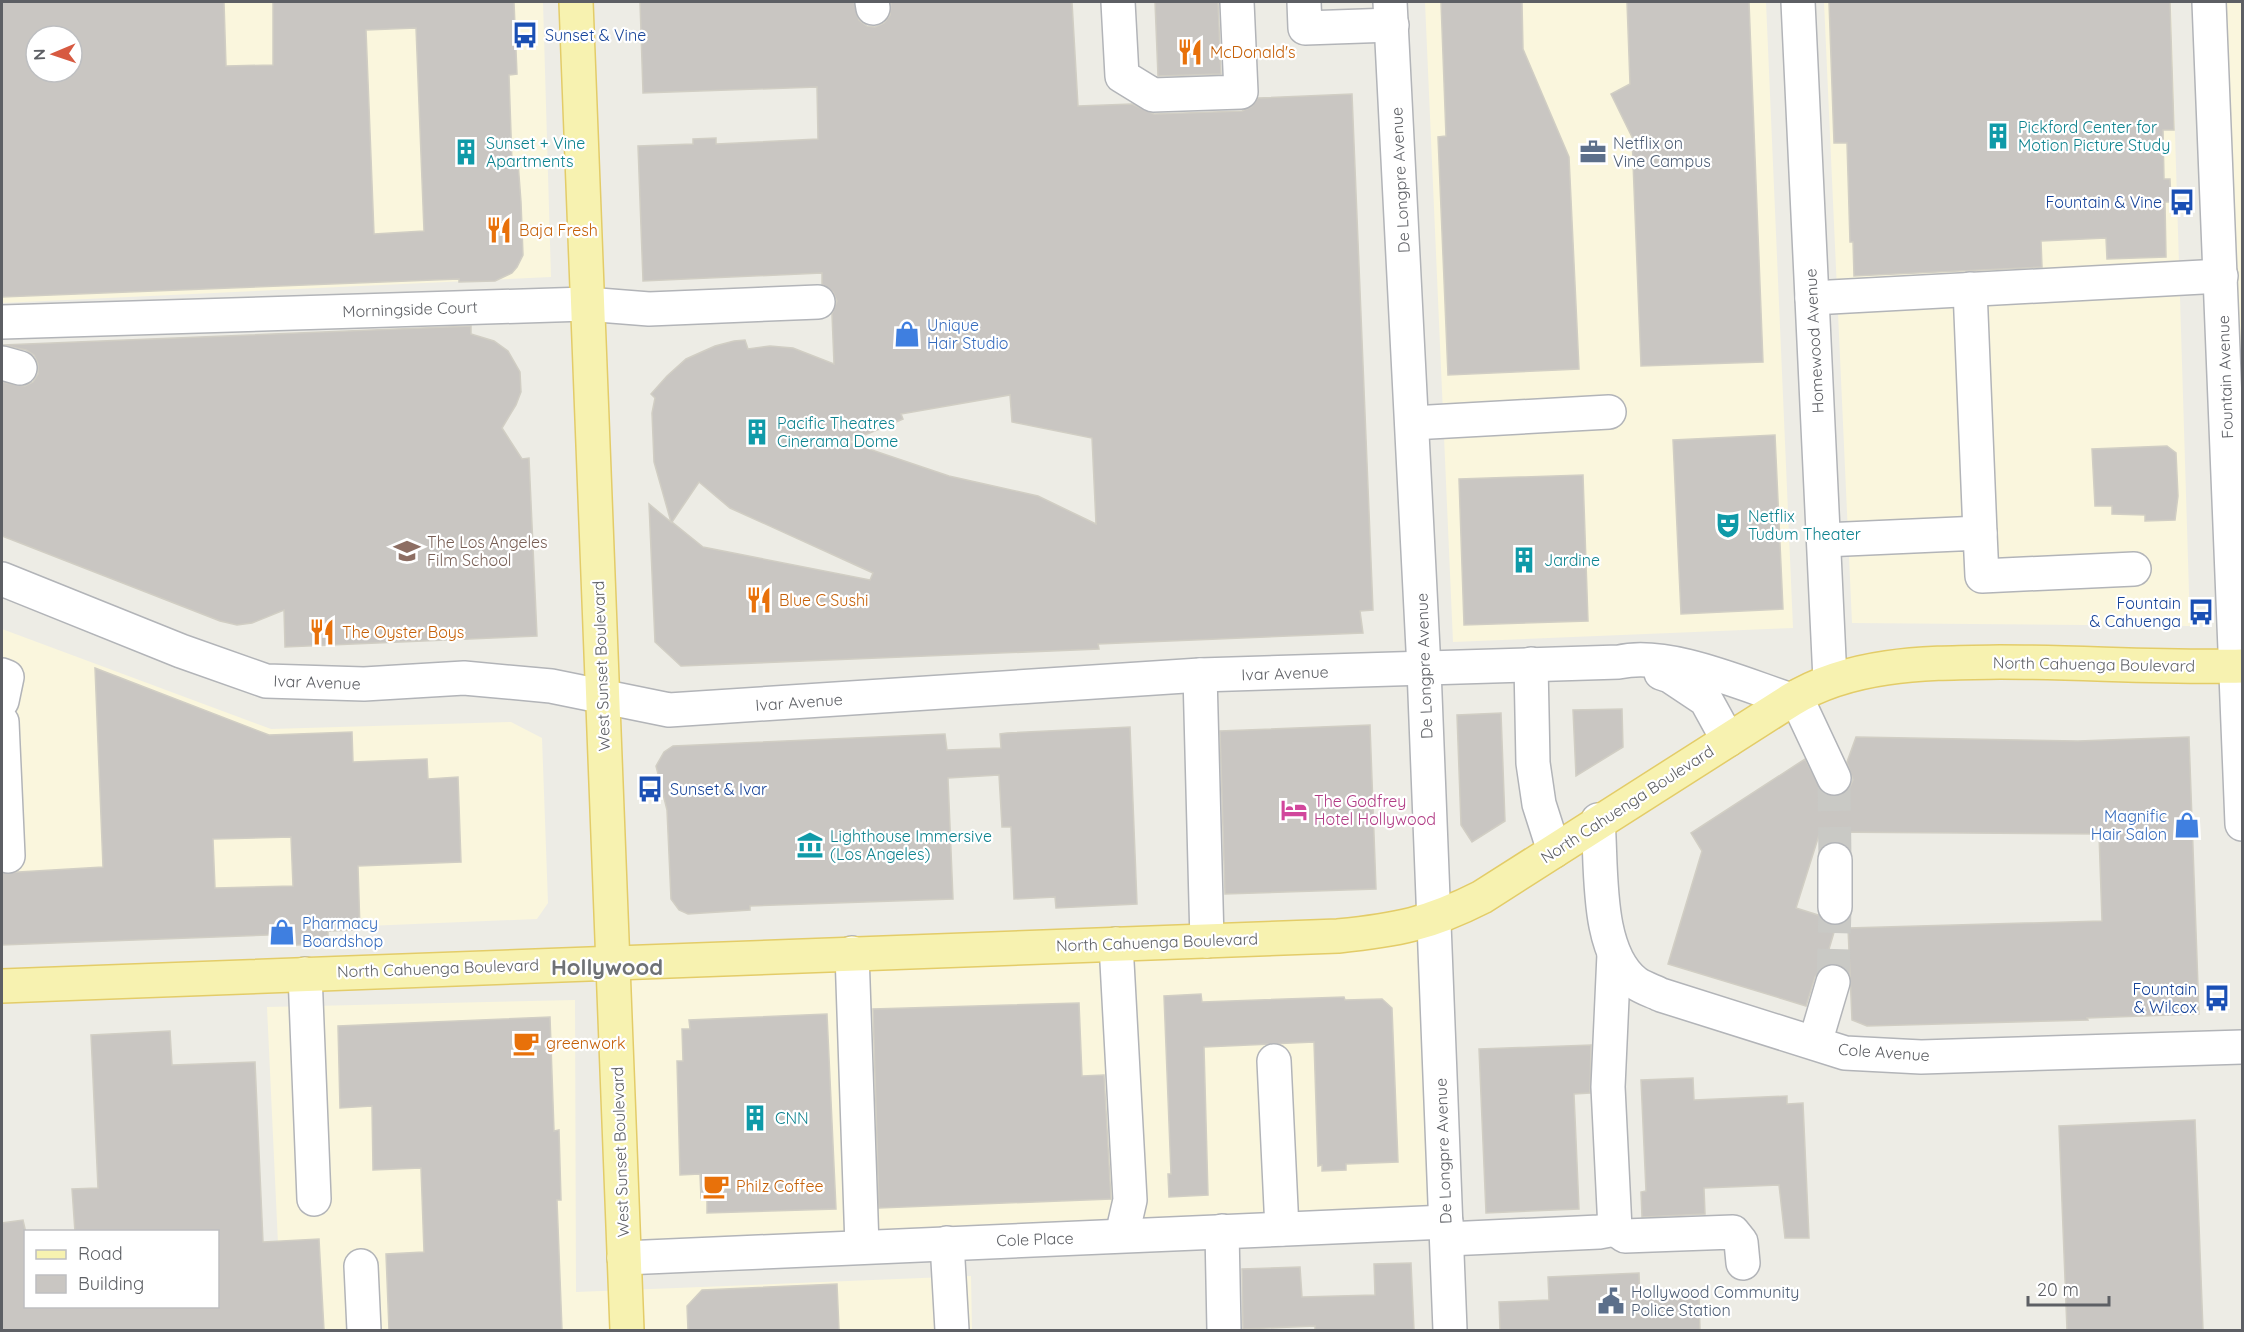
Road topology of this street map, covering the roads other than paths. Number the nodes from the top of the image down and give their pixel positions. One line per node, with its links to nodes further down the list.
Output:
1 (576, 2): 13 (main road, West Sunset Boulevard)
2 (1118, 2): 3 (street)
3 (1237, 2)
4 (1304, 2): 7 (street)
5 (1798, 2): 11 (street, Homewood Avenue)
6 (2209, 2): 8 (street, Fountain Avenue)
7 (1391, 13): 16 (street, De Longpre Avenue)
8 (2231, 225): 9 (street, Fountain Avenue)
9 (2221, 276): 10 (street); 17 (street, Fountain Avenue)
10 (1970, 289): 11 (street); 18 (street)
11 (1812, 297): 19 (street, Homewood Avenue)
12 (818, 302): 13 (street, Morningside Court)
13 (586, 304): 14 (street, Morningside Court); 29 (main road, West Sunset Boulevard)
14 (2, 322)
15 (1609, 412): 16 (street)
16 (1412, 423): 25 (street, De Longpre Avenue)
17 (2235, 431): 24 (street, Fountain Avenue)
18 (1980, 533): 19 (street); 20 (street)
19 (1824, 540): 28 (street, Homewood Avenue)
20 (2134, 569)
21 (2, 579): 29 (street, Ivar Avenue)
22 (1619, 662): 23 (street, Ivar Avenue); 30 (street, Ivar Avenue); 33 (street, Ivar Avenue)
23 (1532, 664): 25 (street, Ivar Avenue); 37 (street)
24 (2240, 666): 28 (main road, North Cahuenga Boulevard); 36 (street, Fountain Avenue)
25 (1424, 669): 27 (street, Ivar Avenue); 41 (street, De Longpre Avenue)
26 (2, 675): 31 (street)
27 (1200, 675): 29 (street, Ivar Avenue); 42 (street)
28 (1830, 680): 30 (main road, North Cahuenga Boulevard)
29 (602, 698): 46 (main road, West Sunset Boulevard)
30 (1793, 698): 33 (main road, North Cahuenga Boulevard); 34 (street)
31 (2, 701)
32 (2, 722): 38 (street)
33 (1728, 740): 35 (main road, North Cahuenga Boulevard)
34 (1834, 778)
35 (1598, 820): 37 (main road, North Cahuenga Boulevard); 45 (street, Cole Avenue)
36 (2242, 824)
37 (1554, 851): 41 (main road, North Cahuenga Boulevard)
38 (8, 856)
39 (1835, 860): 40 (street)
40 (1835, 907)
41 (1434, 920): 42 (main road, North Cahuenga Boulevard); 57 (street, De Longpre Avenue)
42 (1207, 941): 43 (main road, North Cahuenga Boulevard)
43 (1116, 944): 44 (main road, North Cahuenga Boulevard); 58 (street)
44 (852, 953): 46 (main road, North Cahuenga Boulevard); 60 (street)
45 (1614, 954): 50 (street, Cole Avenue); 55 (street)
46 (612, 962): 47 (main road, North Cahuenga Boulevard); 61 (main road, West Sunset Boulevard)
47 (305, 974): 49 (main road, North Cahuenga Boulevard); 53 (street)
48 (1833, 981): 50 (street)
49 (2, 986)
50 (1815, 1043): 51 (street, Cole Avenue)
51 (2242, 1047)
52 (1274, 1061): 54 (street)
53 (314, 1199)
54 (1282, 1229): 56 (street, Cole Place); 57 (street, Cole Place)
55 (1615, 1229): 57 (street, Cole Place); 62 (street, Cole Place)
56 (1222, 1231): 58 (street, Cole Place); 67 (street)
57 (1446, 1231): 68 (street, De Longpre Avenue)
58 (1122, 1235): 59 (street, Cole Place)
59 (947, 1243): 60 (street, Cole Place); 66 (street)
60 (862, 1246): 61 (street, Cole Place)
61 (624, 1258): 65 (main road, West Sunset Boulevard)
62 (1743, 1263)
63 (361, 1266): 64 (street)
64 (364, 1330)
65 (627, 1330)
66 (952, 1330)
67 (1224, 1330)
68 (1450, 1330)

